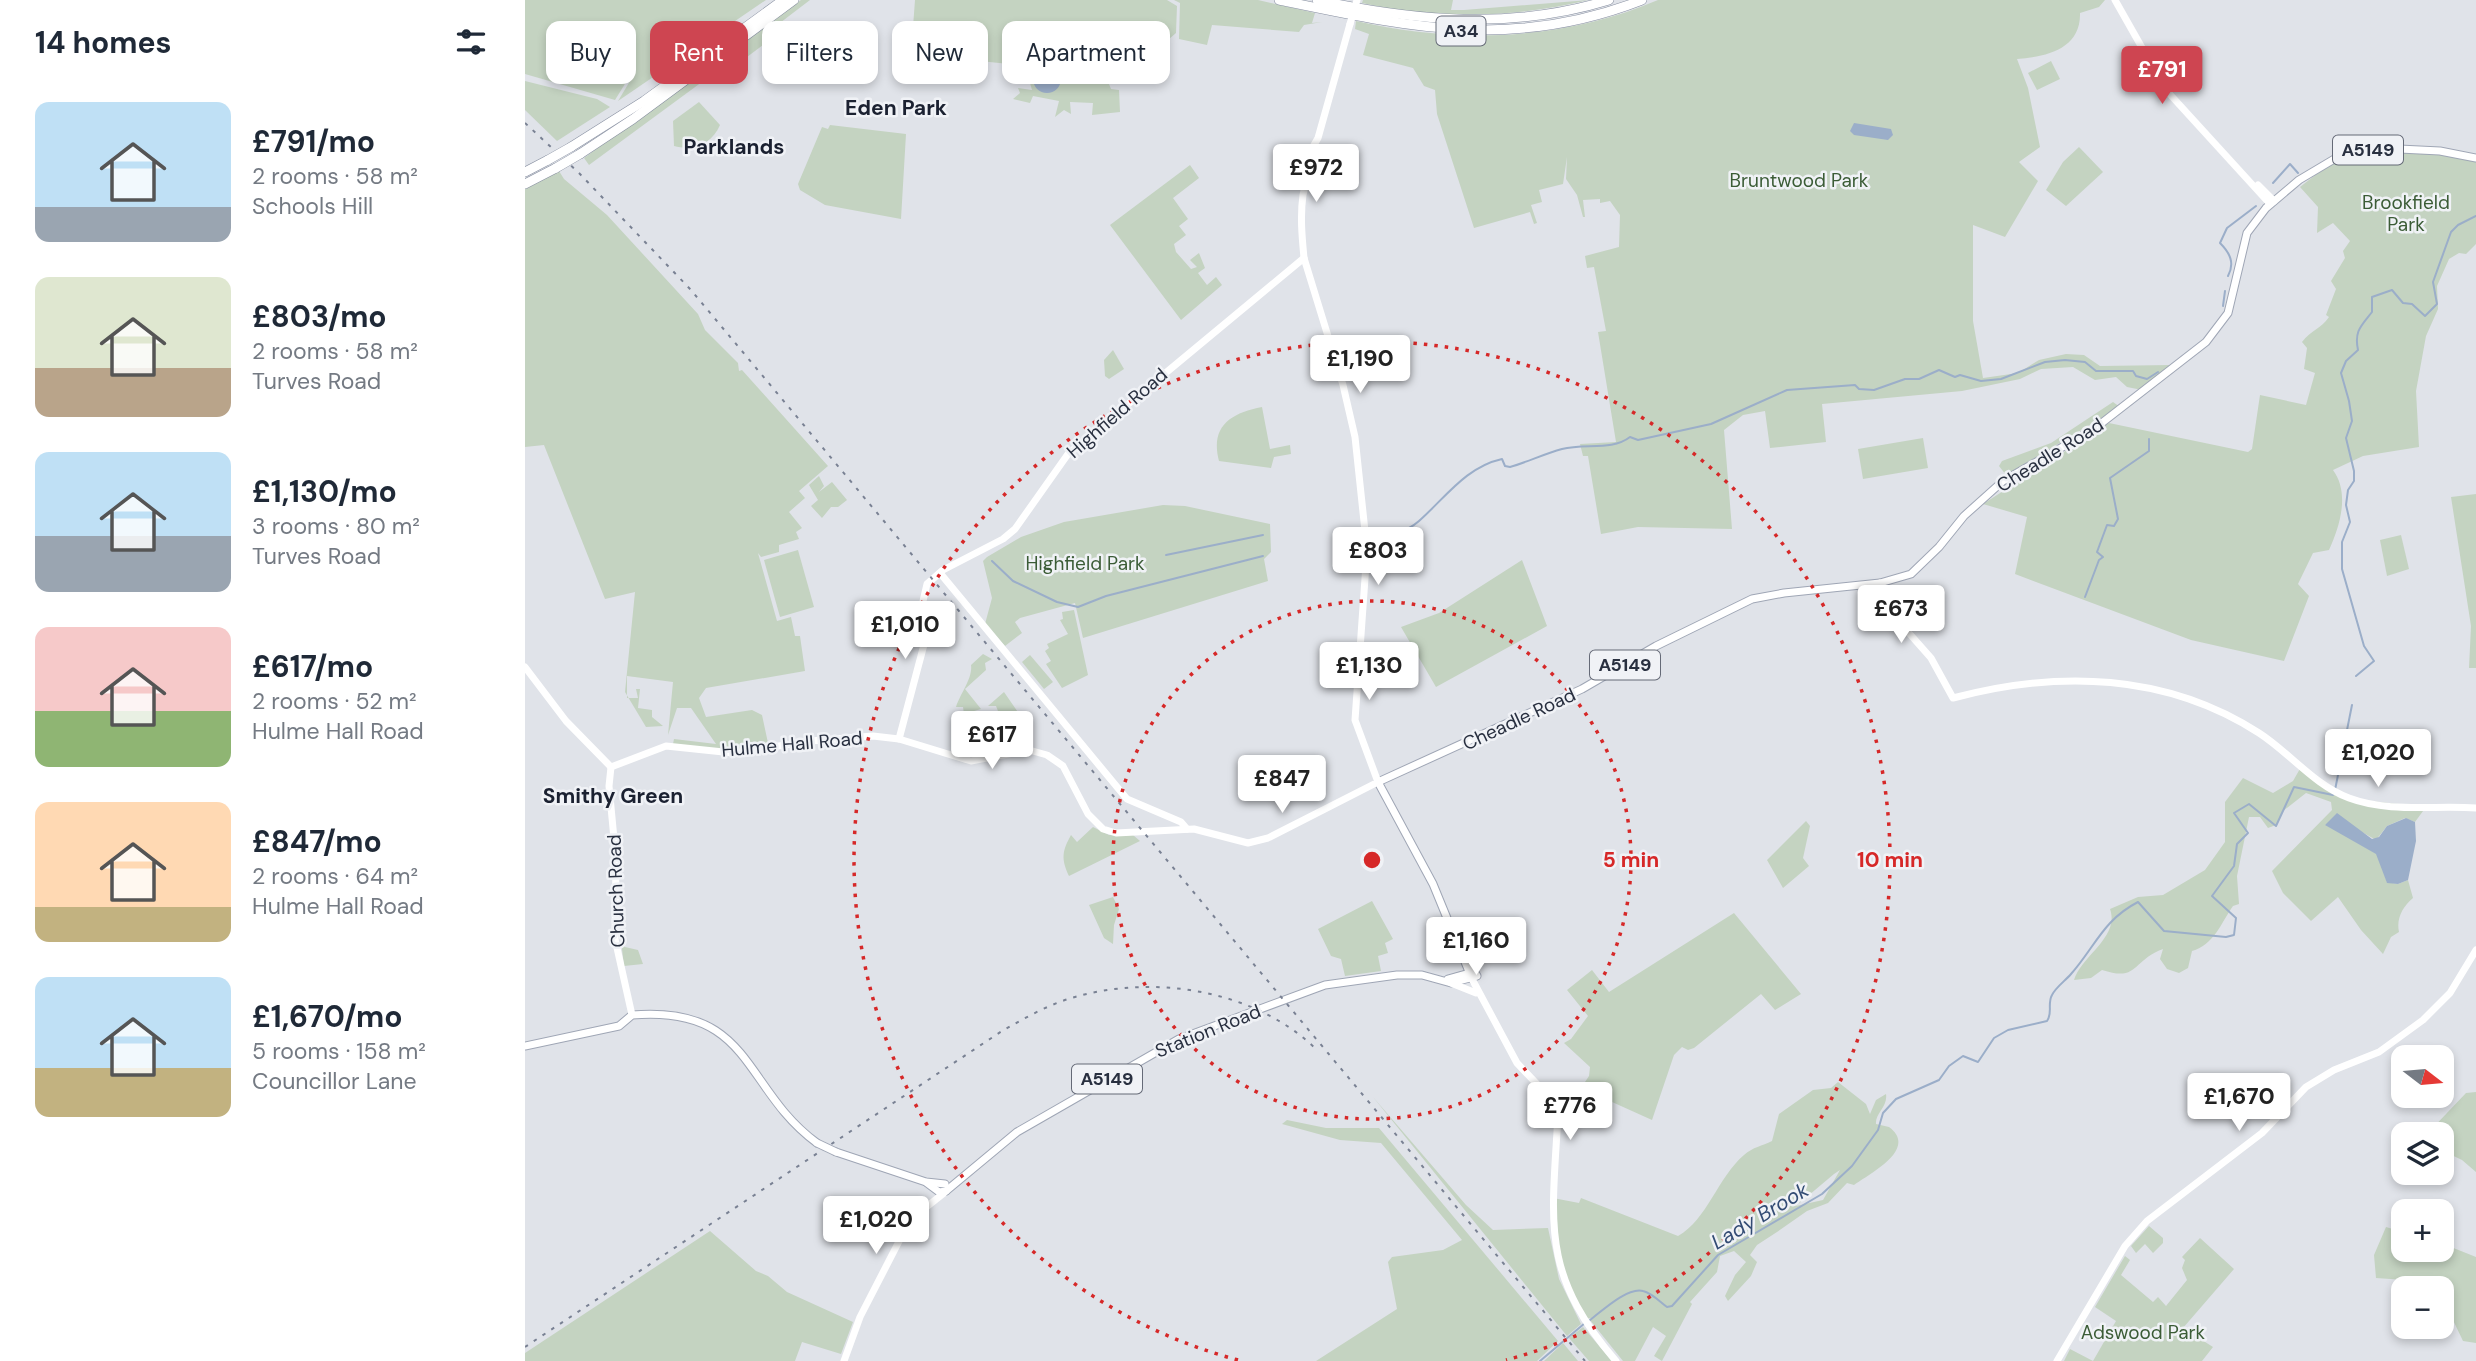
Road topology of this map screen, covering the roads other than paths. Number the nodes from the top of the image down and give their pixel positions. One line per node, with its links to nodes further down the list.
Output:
1 (783, 0): 9 (highway)
2 (794, 0): 9 (highway)
3 (1279, 0): 7 (highway, A34)
4 (1317, 0): 6 (highway, A34)
5 (1357, 0): 15 (street, bridge)
6 (1609, 0)
7 (1642, 0)
8 (2115, 0): 14 (street)
9 (595, 138): 10 (highway)
10 (575, 150): 12 (highway, bridge); 13 (highway, bridge)
11 (2476, 158): 14 (street, A5149)
12 (525, 172)
13 (525, 184)
14 (2272, 202): 17 (street, Cheadle Road / A5149)
15 (1304, 258): 16 (street, Highfield Road); 21 (street)
16 (940, 573): 19 (street, Highfield Road); 23 (street)
17 (1880, 583): 21 (street, Cheadle Road / A5149); 22 (street)
18 (525, 667): 20 (street)
19 (899, 739): 20 (street, Hulme Hall Road); 23 (street, Hulme Hall Road)
20 (611, 767): 29 (street, Church Road)
21 (1378, 782): 23 (street, Hulme Hall Road); 25 (street)
22 (2476, 808)
23 (1187, 829)
24 (2476, 950): 34 (street)
25 (1462, 953): 26 (street); 27 (street)
26 (1473, 975): 27 (street, Station Road / A5149); 28 (street)
27 (1448, 981): 28 (street, A5149); 31 (street, Station Road / A5149)
28 (1484, 998): 33 (street)
29 (632, 1015): 30 (street); 31 (street, A5149, bridge)
30 (525, 1046)
31 (942, 1188): 32 (street)
32 (844, 1361)
33 (1616, 1361)
34 (2057, 1361)

